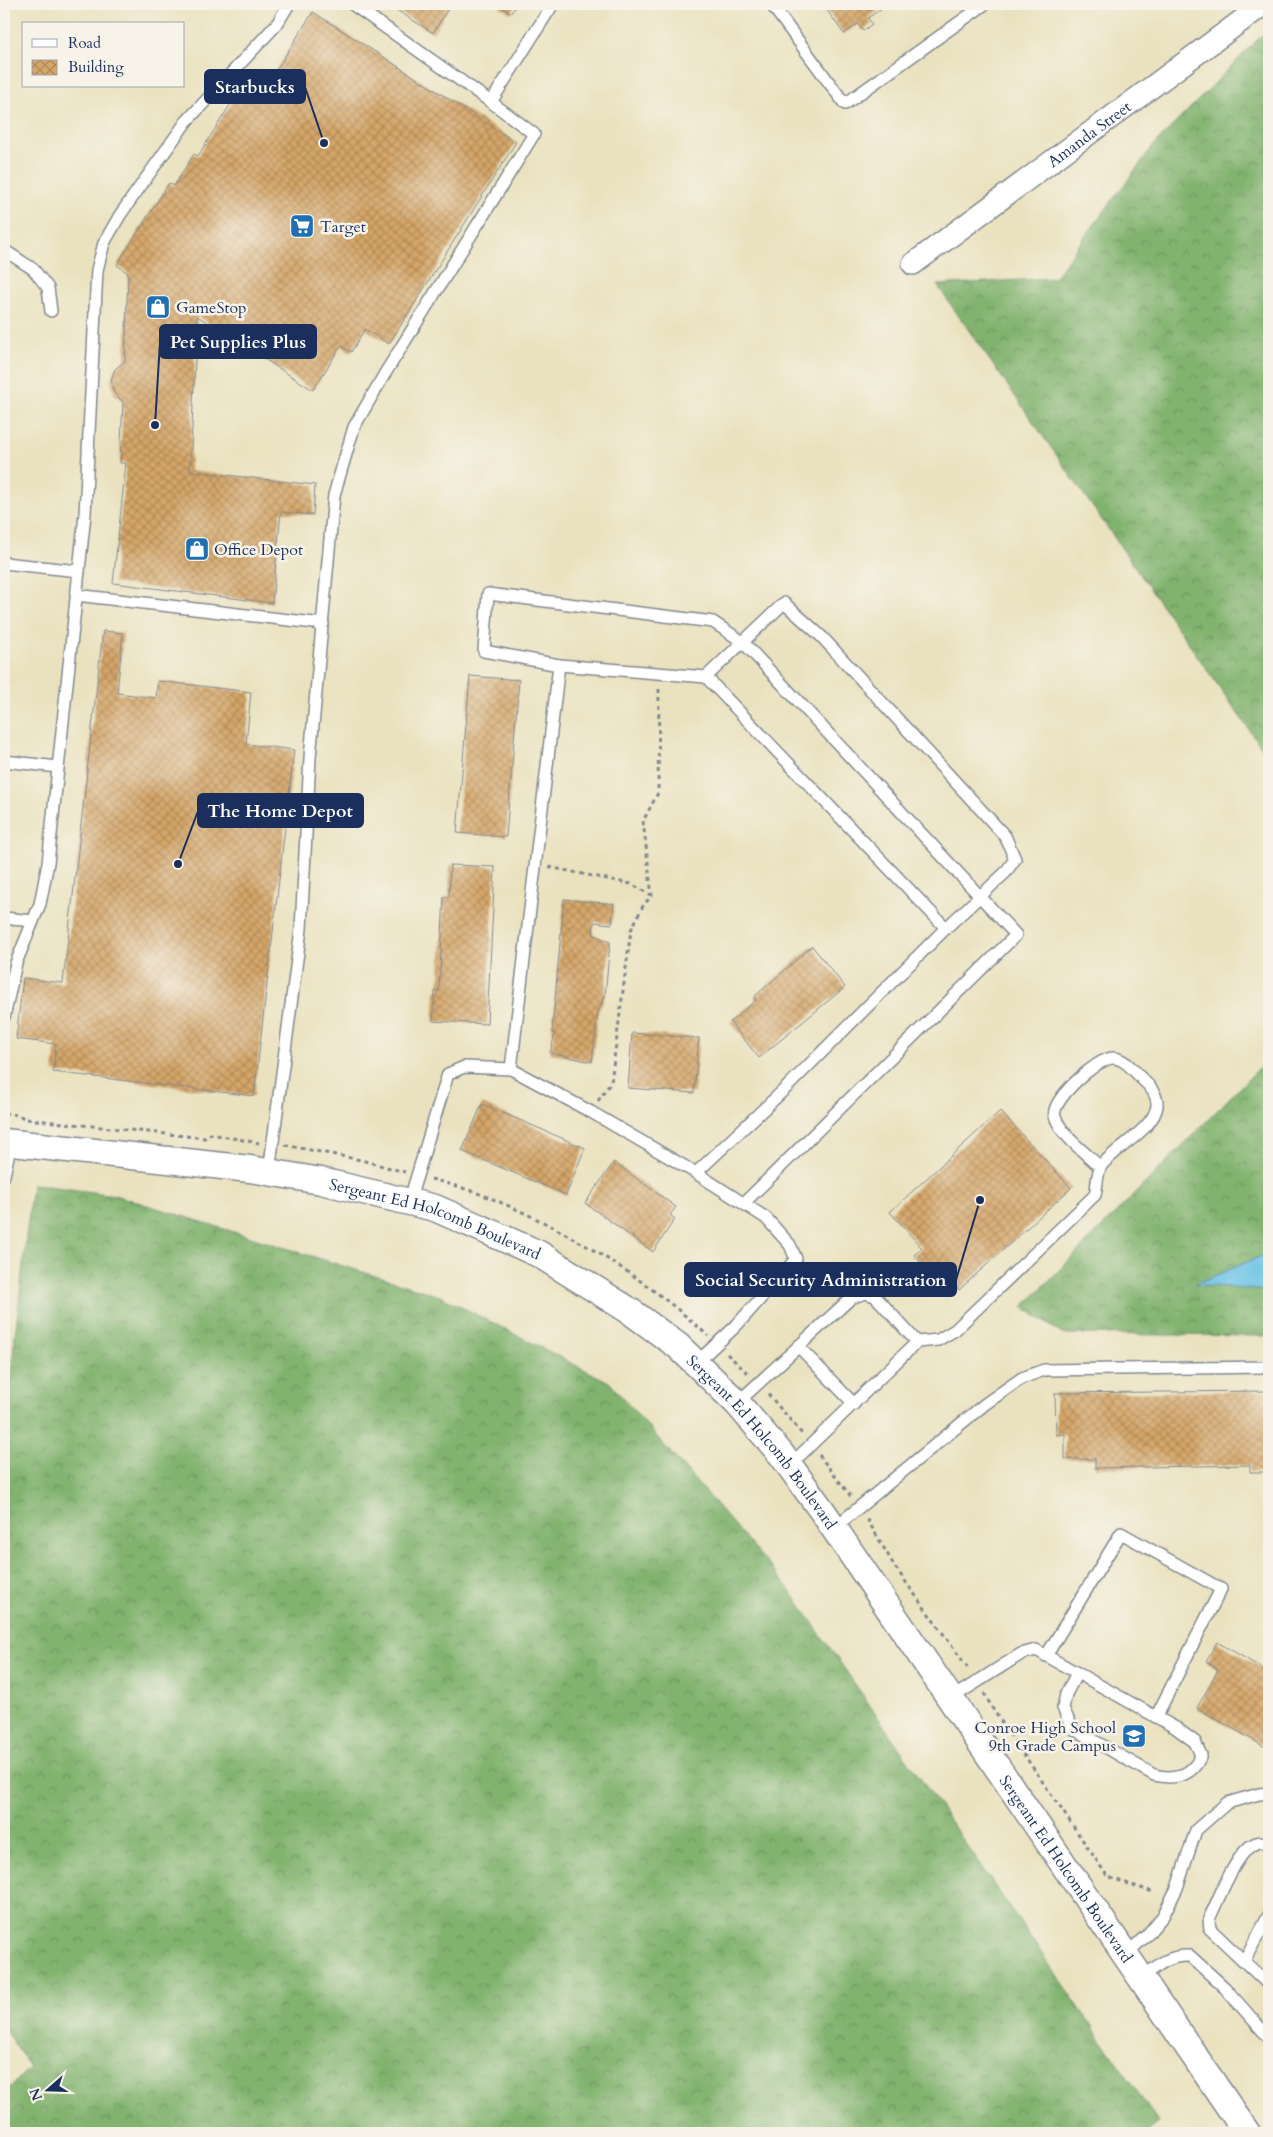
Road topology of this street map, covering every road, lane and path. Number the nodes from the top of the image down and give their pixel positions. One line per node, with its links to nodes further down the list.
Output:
1 (289, 4): 12 (lane)
2 (352, 4): 7 (lane)
3 (553, 4): 7 (lane)
4 (771, 4): 5 (lane)
5 (985, 4)
6 (1264, 4): 9 (street, Amanda Street)
7 (491, 102): 14 (lane)
8 (4, 250): 10 (lane)
9 (913, 264)
10 (51, 311)
11 (4, 562): 12 (lane)
12 (79, 571): 13 (lane)
13 (76, 595): 14 (lane); 20 (lane)
14 (322, 624): 32 (lane)
15 (743, 642): 16 (lane); 18 (lane); 23 (lane); 23 (lane)
16 (559, 665): 17 (lane); 21 (lane)
17 (659, 673): 18 (lane); 22 (path)
18 (706, 677): 26 (lane)
19 (4, 761): 20 (lane)
20 (58, 767): 25 (lane)
21 (536, 864): 22 (path); 28 (lane)
22 (652, 896): 29 (path)
23 (979, 896): 26 (lane); 39 (lane)
24 (4, 918): 25 (lane)
25 (33, 921): 27 (lane)
26 (946, 928): 35 (lane)
27 (4, 1017)
28 (511, 1069): 29 (lane); 37 (lane)
29 (591, 1112): 35 (lane)
30 (4, 1113): 32 (path)
31 (8, 1142): 34 (street, Sergeant Ed Holcomb Boulevard); 36 (lane)
32 (272, 1144): 34 (lane); 37 (path)
33 (1100, 1167): 33 (lane); 40 (lane)
34 (268, 1172): 38 (street, Sergeant Ed Holcomb Boulevard)
35 (696, 1173): 39 (lane)
36 (4, 1175)
37 (418, 1175): 38 (lane); 41 (path)
38 (409, 1202): 43 (street, Sergeant Ed Holcomb Boulevard)
39 (744, 1203): 41 (lane)
40 (917, 1342): 42 (lane); 47 (lane)
41 (716, 1344): 43 (lane); 45 (path)
42 (798, 1346): 45 (lane); 47 (lane)
43 (696, 1363): 46 (street, Sergeant Ed Holcomb Boulevard)
44 (1269, 1366): 50 (lane)
45 (758, 1383): 46 (lane); 48 (path)
46 (737, 1403): 49 (street, Sergeant Ed Holcomb Boulevard)
47 (854, 1404): 48 (lane)
48 (812, 1446): 49 (lane); 50 (path)
49 (790, 1466): 51 (street, Sergeant Ed Holcomb Boulevard)
50 (859, 1507): 51 (lane); 54 (path)
51 (834, 1528): 55 (street, Sergeant Ed Holcomb Boulevard)
52 (1046, 1656): 53 (lane); 54 (lane); 56 (lane)
53 (1077, 1673): 56 (lane); 56 (lane)
54 (977, 1682): 55 (lane); 59 (path)
55 (950, 1699): 61 (street, Sergeant Ed Holcomb Boulevard)
56 (1156, 1717)
57 (1269, 1793): 61 (lane)
58 (1269, 1843): 62 (lane)
59 (1153, 1892)
60 (1269, 1915): 62 (lane)
61 (1125, 1955): 63 (street, Sergeant Ed Holcomb Boulevard)
62 (1244, 1961): 64 (lane)
63 (1141, 1978): 65 (lane); 66 (street, Sergeant Ed Holcomb Boulevard)
64 (1269, 1984)
65 (1269, 2038)
66 (1247, 2133)

